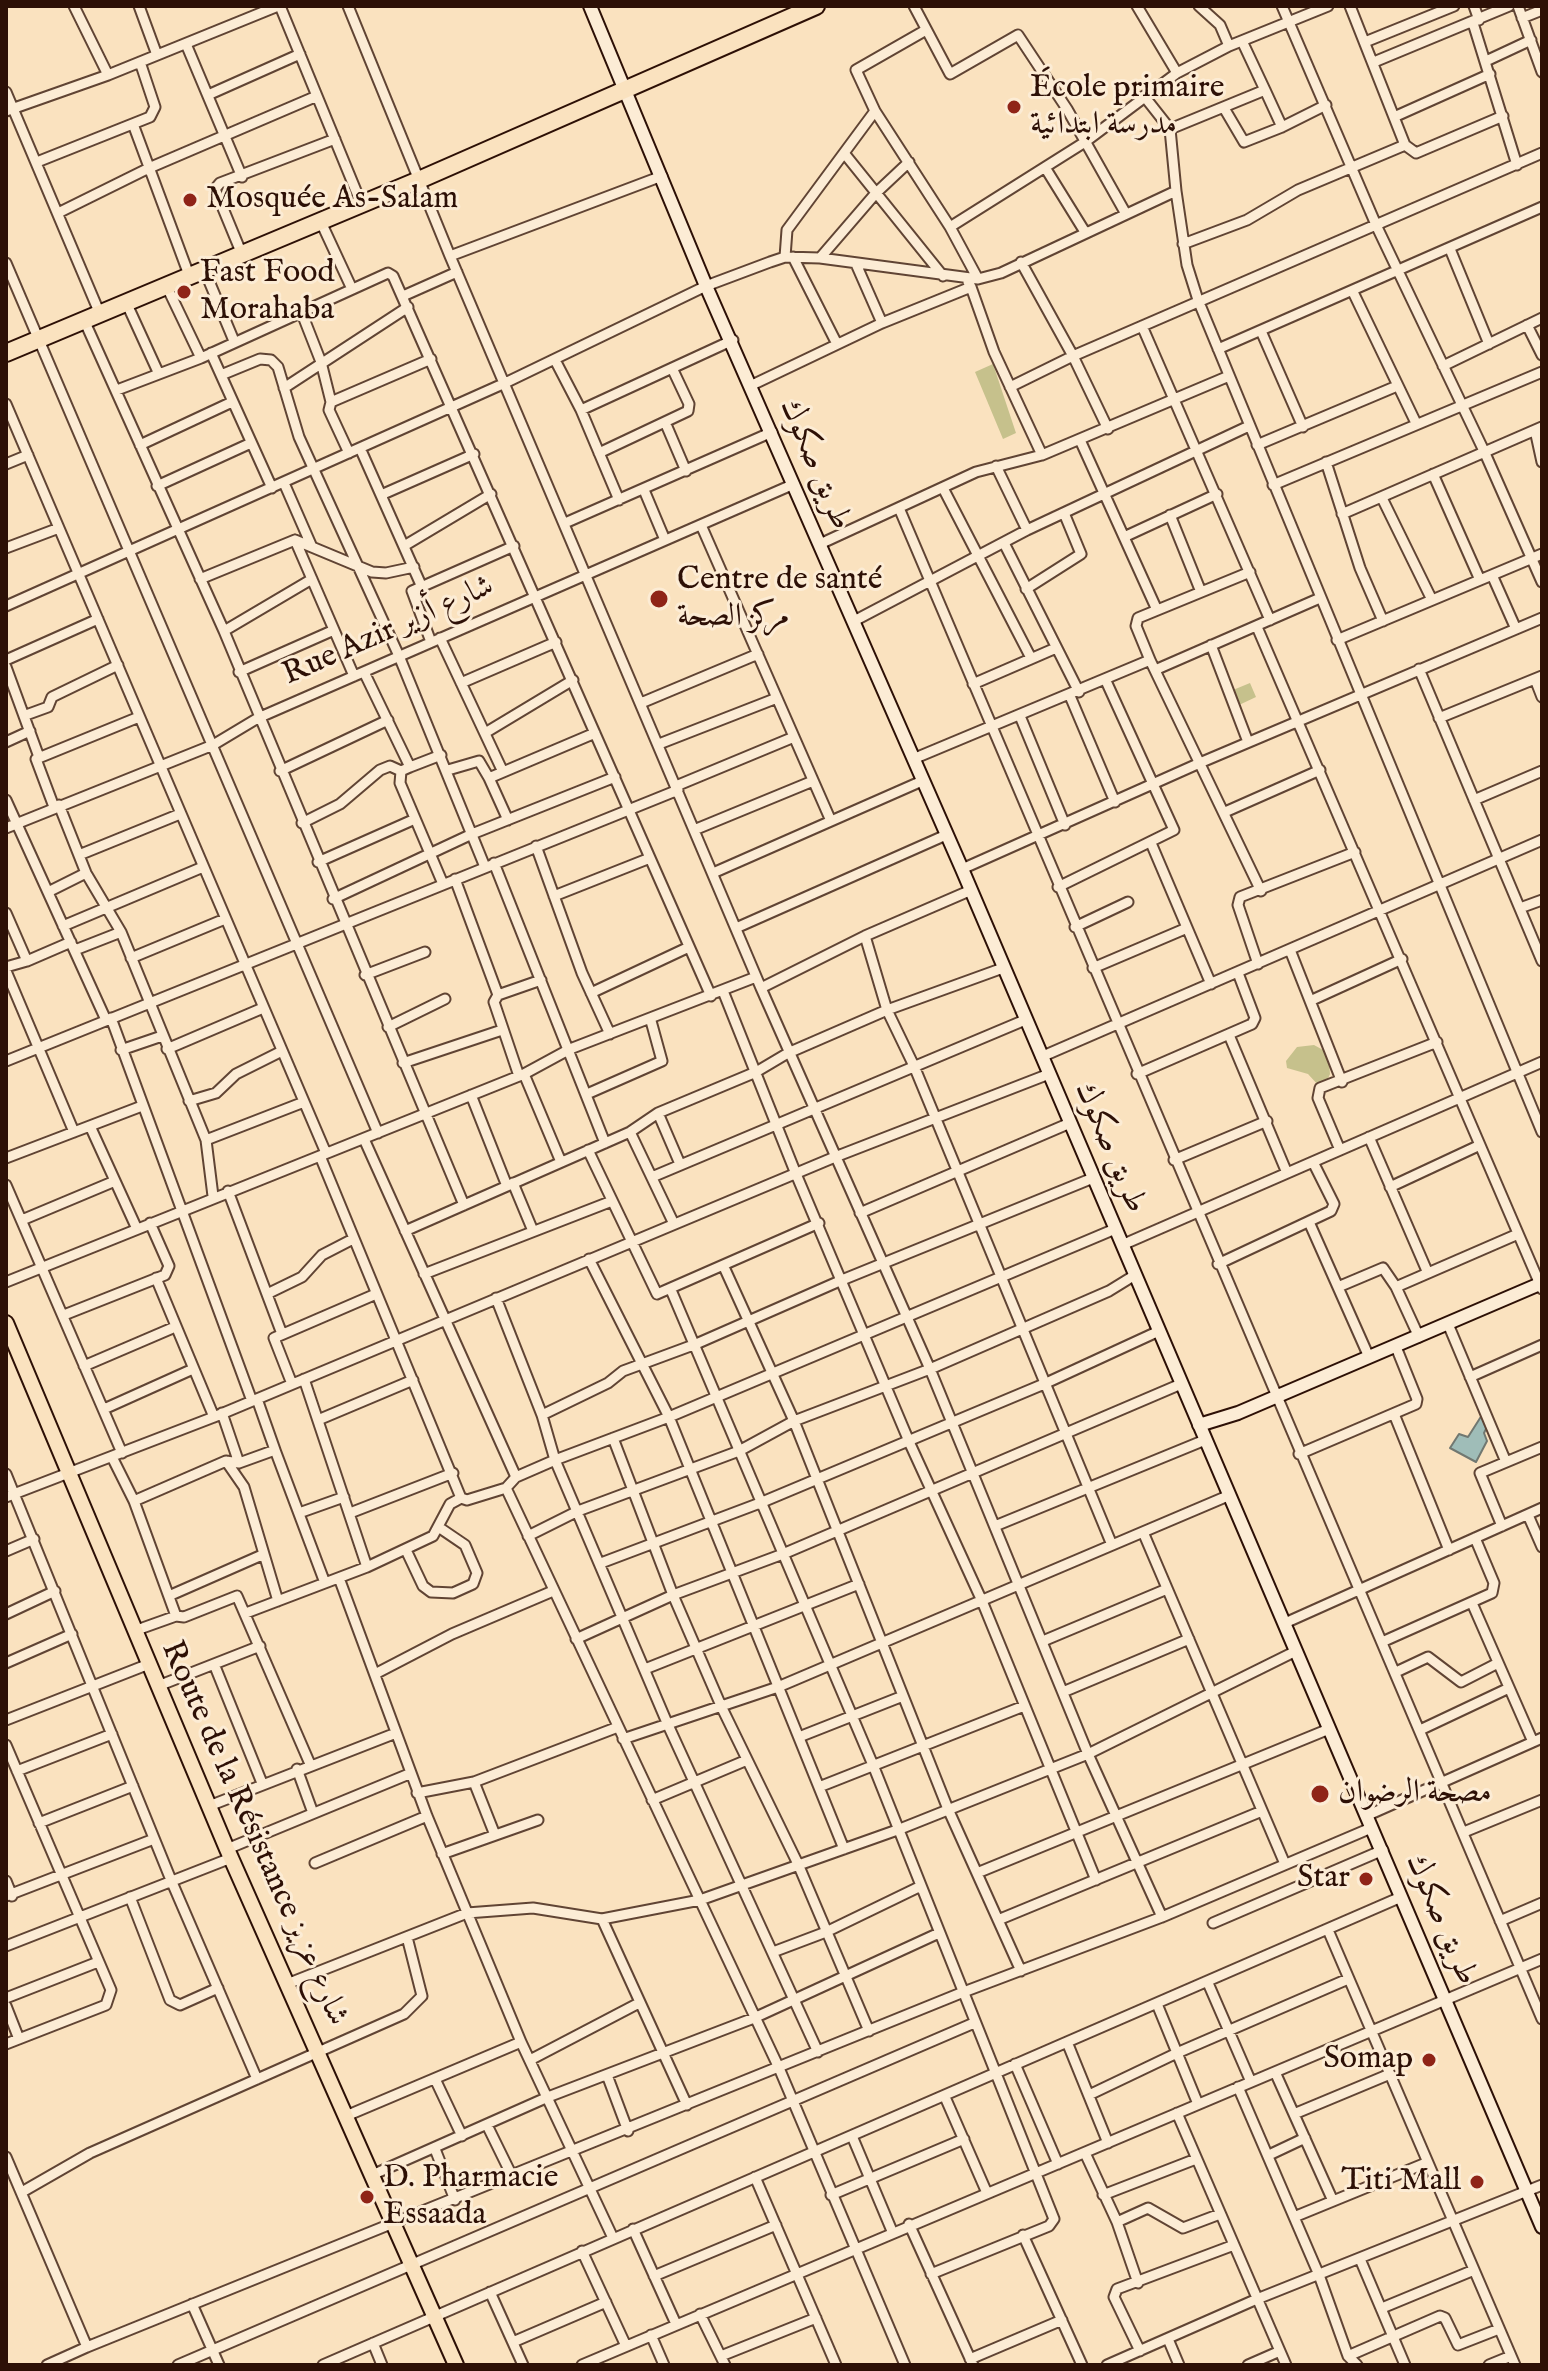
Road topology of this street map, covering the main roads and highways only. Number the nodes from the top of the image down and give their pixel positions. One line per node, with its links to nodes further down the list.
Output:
1 (816, 6): 2 (highway)
2 (6, 353)
3 (6, 1323): 4 (main road, Route de la Résistance شارع عزيز)
4 (456, 2365)

